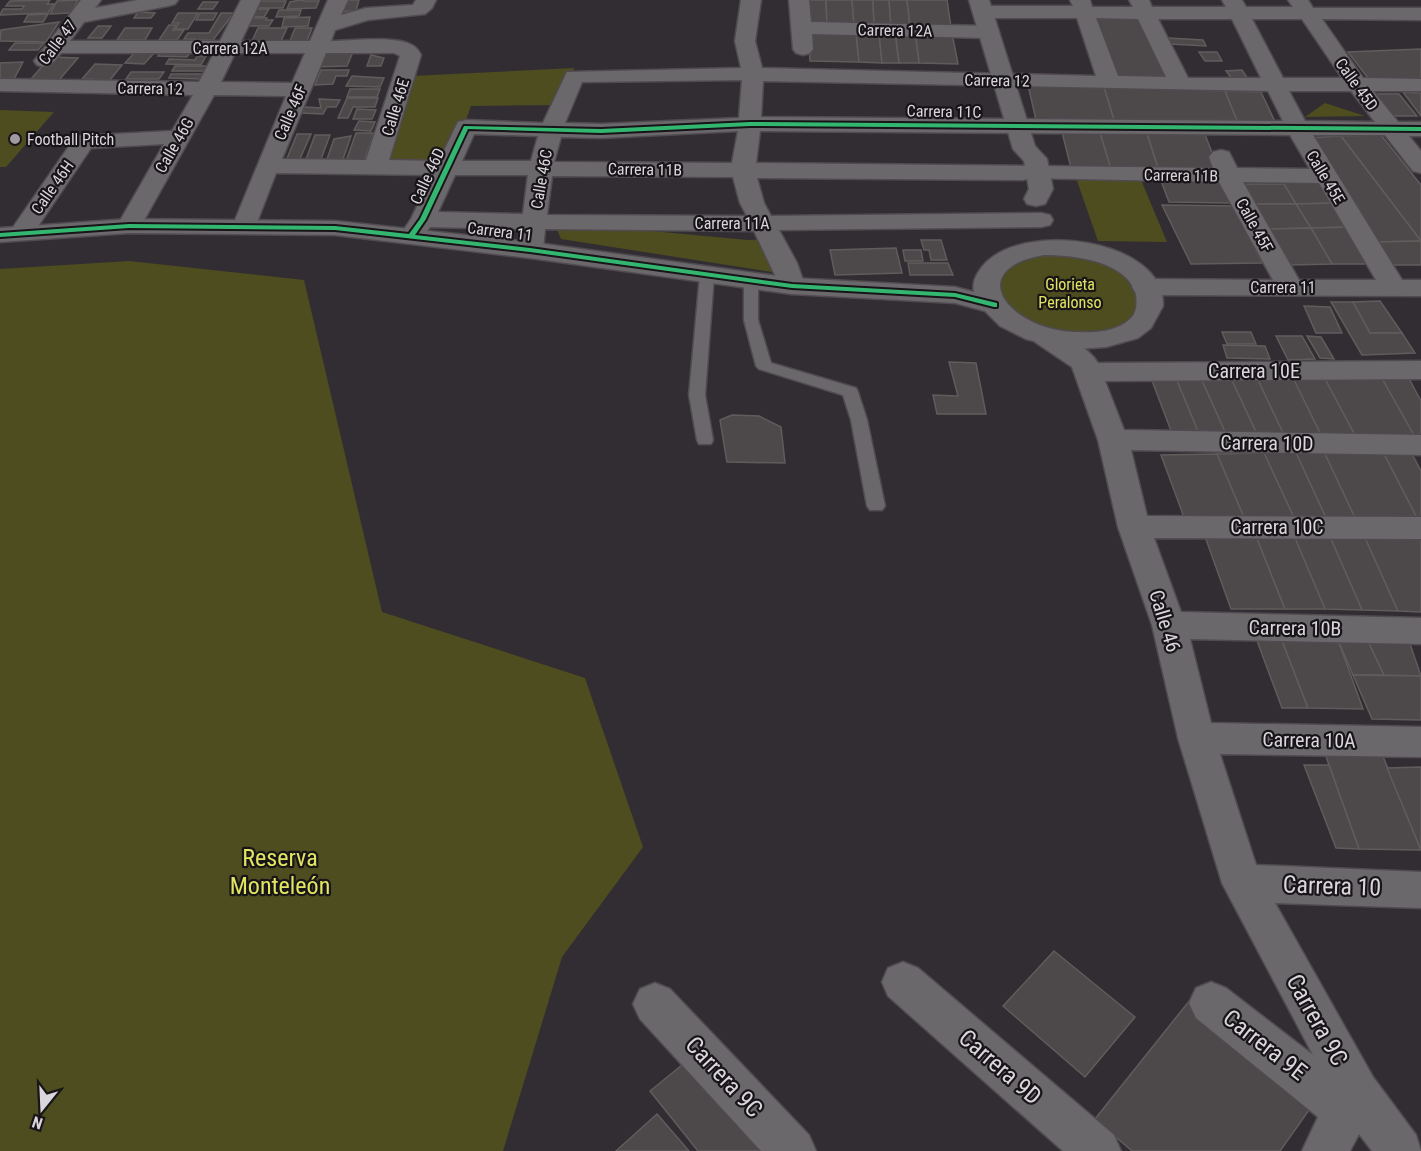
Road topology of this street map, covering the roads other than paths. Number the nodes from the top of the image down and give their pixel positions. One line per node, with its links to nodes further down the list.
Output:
1 (91, 0): 15 (street, Calle 47)
2 (168, 0): 15 (street)
3 (251, 0): 19 (street, Calle 46G)
4 (338, 0): 16 (street, Calle 46F)
5 (751, 0): 22 (street)
6 (799, 0): 17 (street)
7 (422, 5): 16 (street)
8 (1083, 5): 9 (street, Carrera 12A); 13 (street, Carrera 12A); 26 (street)
9 (1143, 6): 10 (street, Carrera 12A); 27 (street)
10 (1235, 6): 11 (street, Carrera 12A); 28 (street, Calle 45E)
11 (1302, 7): 12 (street, Carrera 12A); 30 (street, Calle 45D)
12 (1393, 7): 14 (street, Carrera 12A)
13 (983, 14): 17 (street, Carrera 12A); 25 (street)
14 (1421, 14)
15 (75, 18): 18 (street, Calle 47)
16 (328, 26): 20 (street, Calle 46F)
17 (802, 28): 23 (street)
18 (55, 47): 19 (street, Carrera 12A); 32 (street, Calle 47)
19 (228, 48): 20 (street, Carrera 12A); 33 (street, Calle 46G)
20 (317, 48): 21 (street, Carrera 12A); 34 (street, Calle 46F)
21 (405, 49): 45 (street, Calle 46E)
22 (753, 74): 23 (street, Carrera 12); 24 (street, Carrera 12); 35 (street)
23 (804, 75): 25 (street, Carrera 12)
24 (574, 76): 40 (street, Calle 46C)
25 (1004, 80): 26 (street, Carrera 12); 43 (street)
26 (1109, 82): 27 (street, Carrera 12)
27 (1180, 84): 28 (street, Carrera 12)
28 (1274, 84): 30 (street, Carrera 12); 38 (street, Calle 45E)
29 (0, 85): 32 (street, Carrera 12)
30 (1357, 85): 31 (street, Carrera 12); 41 (street, Calle 45D)
31 (1421, 85)
32 (24, 86): 33 (street, Carrera 12)
33 (206, 90): 34 (street, Carrera 12); 42 (street, Calle 46G)
34 (299, 90): 44 (street, Calle 46F)
35 (750, 124): 40 (street, Carrera 11C); 43 (street, Carrera 11C); 49 (street)
36 (466, 127): 40 (street, Carrera 11C); 47 (street, Calle 46D)
37 (1209, 128): 38 (street, Carrera 11C); 43 (street, Carrera 11C); 51 (street, Calle 45F)
38 (1298, 129): 41 (street, Carrera 11C); 52 (street, Calle 45E)
39 (1421, 129): 41 (street, Carrera 11C)
40 (550, 130): 48 (street, Calle 46C)
41 (1391, 130): 46 (street, Calle 45D)
42 (179, 137): 56 (street, Calle 46G); 59 (street, Calle 46H)
43 (1021, 138): 50 (street)
44 (267, 166): 45 (street, Carrera 11B); 57 (street, Calle 46F)
45 (376, 166): 47 (street, Carrera 11B)
46 (1421, 166)
47 (448, 168): 48 (street, Carrera 11B); 58 (street, Calle 46D)
48 (541, 168): 49 (street, Carrera 11B); 53 (street, Calle 46C)
49 (743, 170): 50 (street, Carrera 11B); 54 (street)
50 (1031, 173): 51 (street, Carrera 11B); 55 (street)
51 (1228, 176): 52 (street, Carrera 11B); 65 (street, Calle 45F)
52 (1324, 176): 66 (street, Calle 45E)
53 (533, 223): 54 (street, Carrera 11A); 58 (street, Carrera 11A); 60 (street, Calle 46C)
54 (764, 224): 55 (street, Carrera 11A); 63 (street)
55 (1038, 224): 64 (street, Carrera 11A); 68 (street)
56 (129, 225): 57 (street, Carrera 11); 59 (street, Carrera 11)
57 (245, 225): 58 (street, Carrera 11)
58 (418, 227): 60 (street, Carrera 11)
59 (10, 234)
60 (530, 250): 61 (street, Carrera 11)
61 (707, 275): 62 (street, Carrera 11); 71 (lane)
62 (751, 280): 63 (street, Carrera 11); 74 (lane)
63 (792, 286): 68 (street, Carrera 11)
64 (1145, 287): 65 (street, Carrera 11); 69 (street)
65 (1290, 287): 66 (street, Carrera 11)
66 (1394, 288): 67 (street, Carrera 11)
67 (1421, 288)
68 (991, 295): 69 (street)
69 (1087, 358): 70 (street, Carrera 10E); 72 (street, Calle 46)
70 (1421, 370)
71 (705, 440)
72 (1113, 440): 73 (street, Carrera 10D); 75 (street, Calle 46)
73 (1421, 445)
74 (876, 506)
75 (1134, 527): 76 (street, Carrera 10C); 77 (street, Calle 46)
76 (1421, 528)
77 (1168, 625): 78 (street, Carrera 10B); 79 (street, Calle 46)
78 (1421, 631)
79 (1196, 738): 80 (street, Carrera 10A); 81 (street, Calle 46)
80 (1421, 741)
81 (1242, 883): 82 (street, Carrera 10); 86 (street, Carrera 9C)
82 (1421, 890)
83 (903, 982): 88 (street, Carrera 9D)
84 (1210, 1003): 86 (street, Carrera 9E)
85 (655, 1004): 87 (street, Carrera 9C)
86 (1352, 1102): 89 (street); 90 (street, Carrera 9C)
87 (793, 1151)
88 (1098, 1151)
89 (1325, 1151)
90 (1400, 1151)

